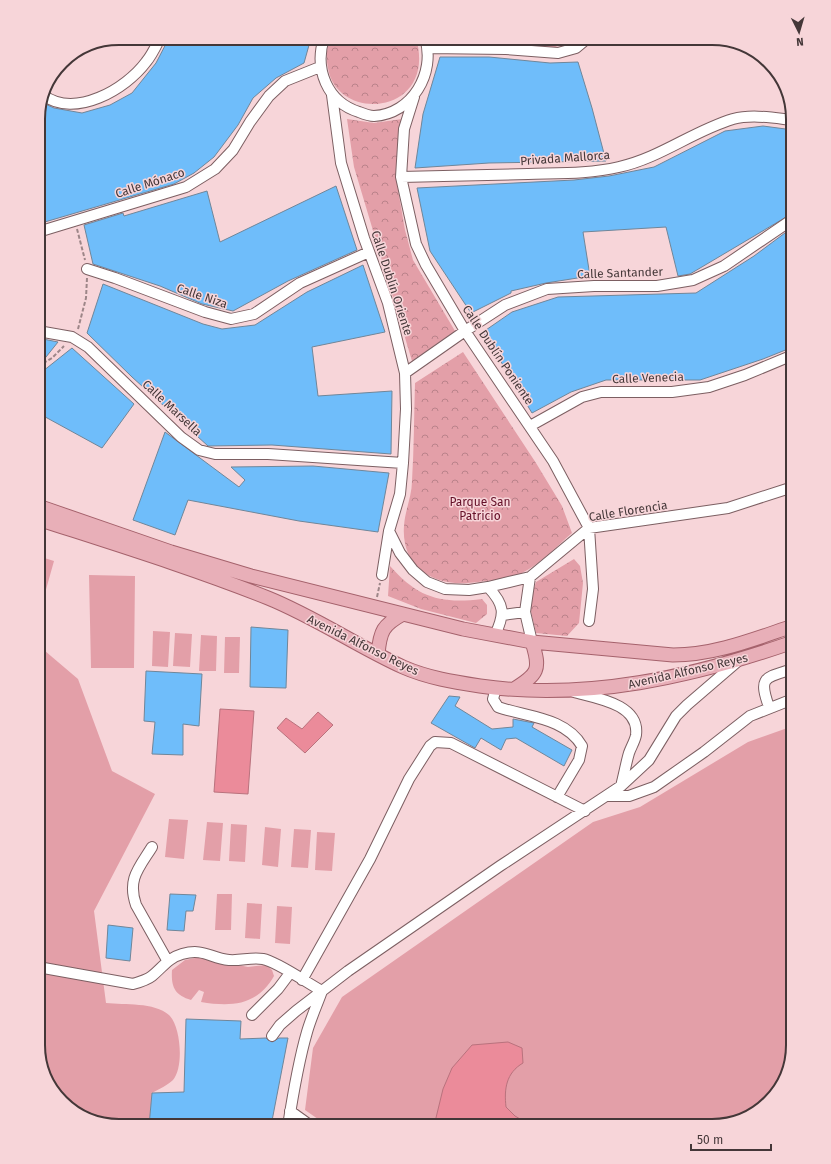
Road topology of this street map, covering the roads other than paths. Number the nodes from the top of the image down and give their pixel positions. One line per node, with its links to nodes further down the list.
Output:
1 (156, 45): 9 (street)
2 (323, 45): 6 (street)
3 (426, 45): 8 (street, Calle Dublín Oriente)
4 (453, 45): 5 (street)
5 (580, 45)
6 (320, 67): 7 (street, Calle Dublín Oriente); 13 (street, Calle Mónaco)
7 (332, 95): 8 (street, Calle Dublín Oriente); 14 (street, Calle Dublín Oriente)
8 (414, 97): 11 (street, Calle Dublín Poniente)
9 (48, 98)
10 (786, 119): 11 (street, Privada Mallorca)
11 (401, 177): 17 (street, Calle Dublín Poniente)
12 (786, 224): 17 (street, Calle Santander)
13 (45, 230)
14 (369, 252): 15 (street, Calle Niza); 19 (street, Calle Dublín Oriente)
15 (87, 269)
16 (45, 331): 21 (street, Calle Marsella)
17 (465, 331): 19 (street, Calle Santander); 20 (street, Calle Dublín Poniente)
18 (786, 358): 20 (street, Calle Venecia)
19 (405, 373): 21 (street, Calle Dublín Oriente)
20 (530, 426): 25 (street, Calle Dublín Poniente)
21 (403, 463): 26 (street, Calle Dublín Oriente)
22 (786, 489): 25 (street, Calle Florencia)
23 (45, 508): 31 (main road, Avenida Alfonso Reyes)
24 (45, 521): 38 (main road, Avenida Alfonso Reyes)
25 (589, 528): 28 (street, Calle Florencia); 33 (street, Calle Dublín Poniente)
26 (389, 531): 27 (street, Calle Dublín Oriente); 29 (street, Calle Florencia)
27 (382, 575)
28 (530, 577): 29 (street, Calle Florencia); 30 (street)
29 (488, 587): 32 (street)
30 (525, 612): 32 (street); 36 (street)
31 (403, 614): 35 (main road, Avenida Alfonso Reyes); 38 (main road)
32 (503, 615): 35 (street)
33 (590, 621)
34 (786, 628): 36 (main road, Avenida Alfonso Reyes)
35 (495, 635): 36 (main road, Avenida Alfonso Reyes)
36 (532, 642): 42 (main road)
37 (786, 644): 39 (main road, Avenida Alfonso Reyes)
38 (378, 654): 41 (main road, Avenida Alfonso Reyes)
39 (739, 661): 43 (main road, Avenida Alfonso Reyes); 46 (street)
40 (786, 671): 45 (street)
41 (496, 688): 42 (main road, Avenida Alfonso Reyes); 48 (street)
42 (514, 689): 43 (main road, Avenida Alfonso Reyes)
43 (564, 690): 46 (street)
44 (786, 701): 45 (street)
45 (769, 707): 47 (street)
46 (621, 786): 47 (street)
47 (607, 796): 49 (street)
48 (557, 797): 49 (street); 54 (street)
49 (585, 811): 55 (street)
50 (152, 847): 51 (street)
51 (167, 960): 52 (street); 53 (street)
52 (45, 968)
53 (290, 973): 54 (street); 56 (street)
54 (302, 980): 55 (street)
55 (322, 991): 57 (street); 58 (street)
56 (252, 1015)
57 (272, 1036)
58 (290, 1111): 59 (street); 60 (street)
59 (289, 1119)
60 (301, 1119)

